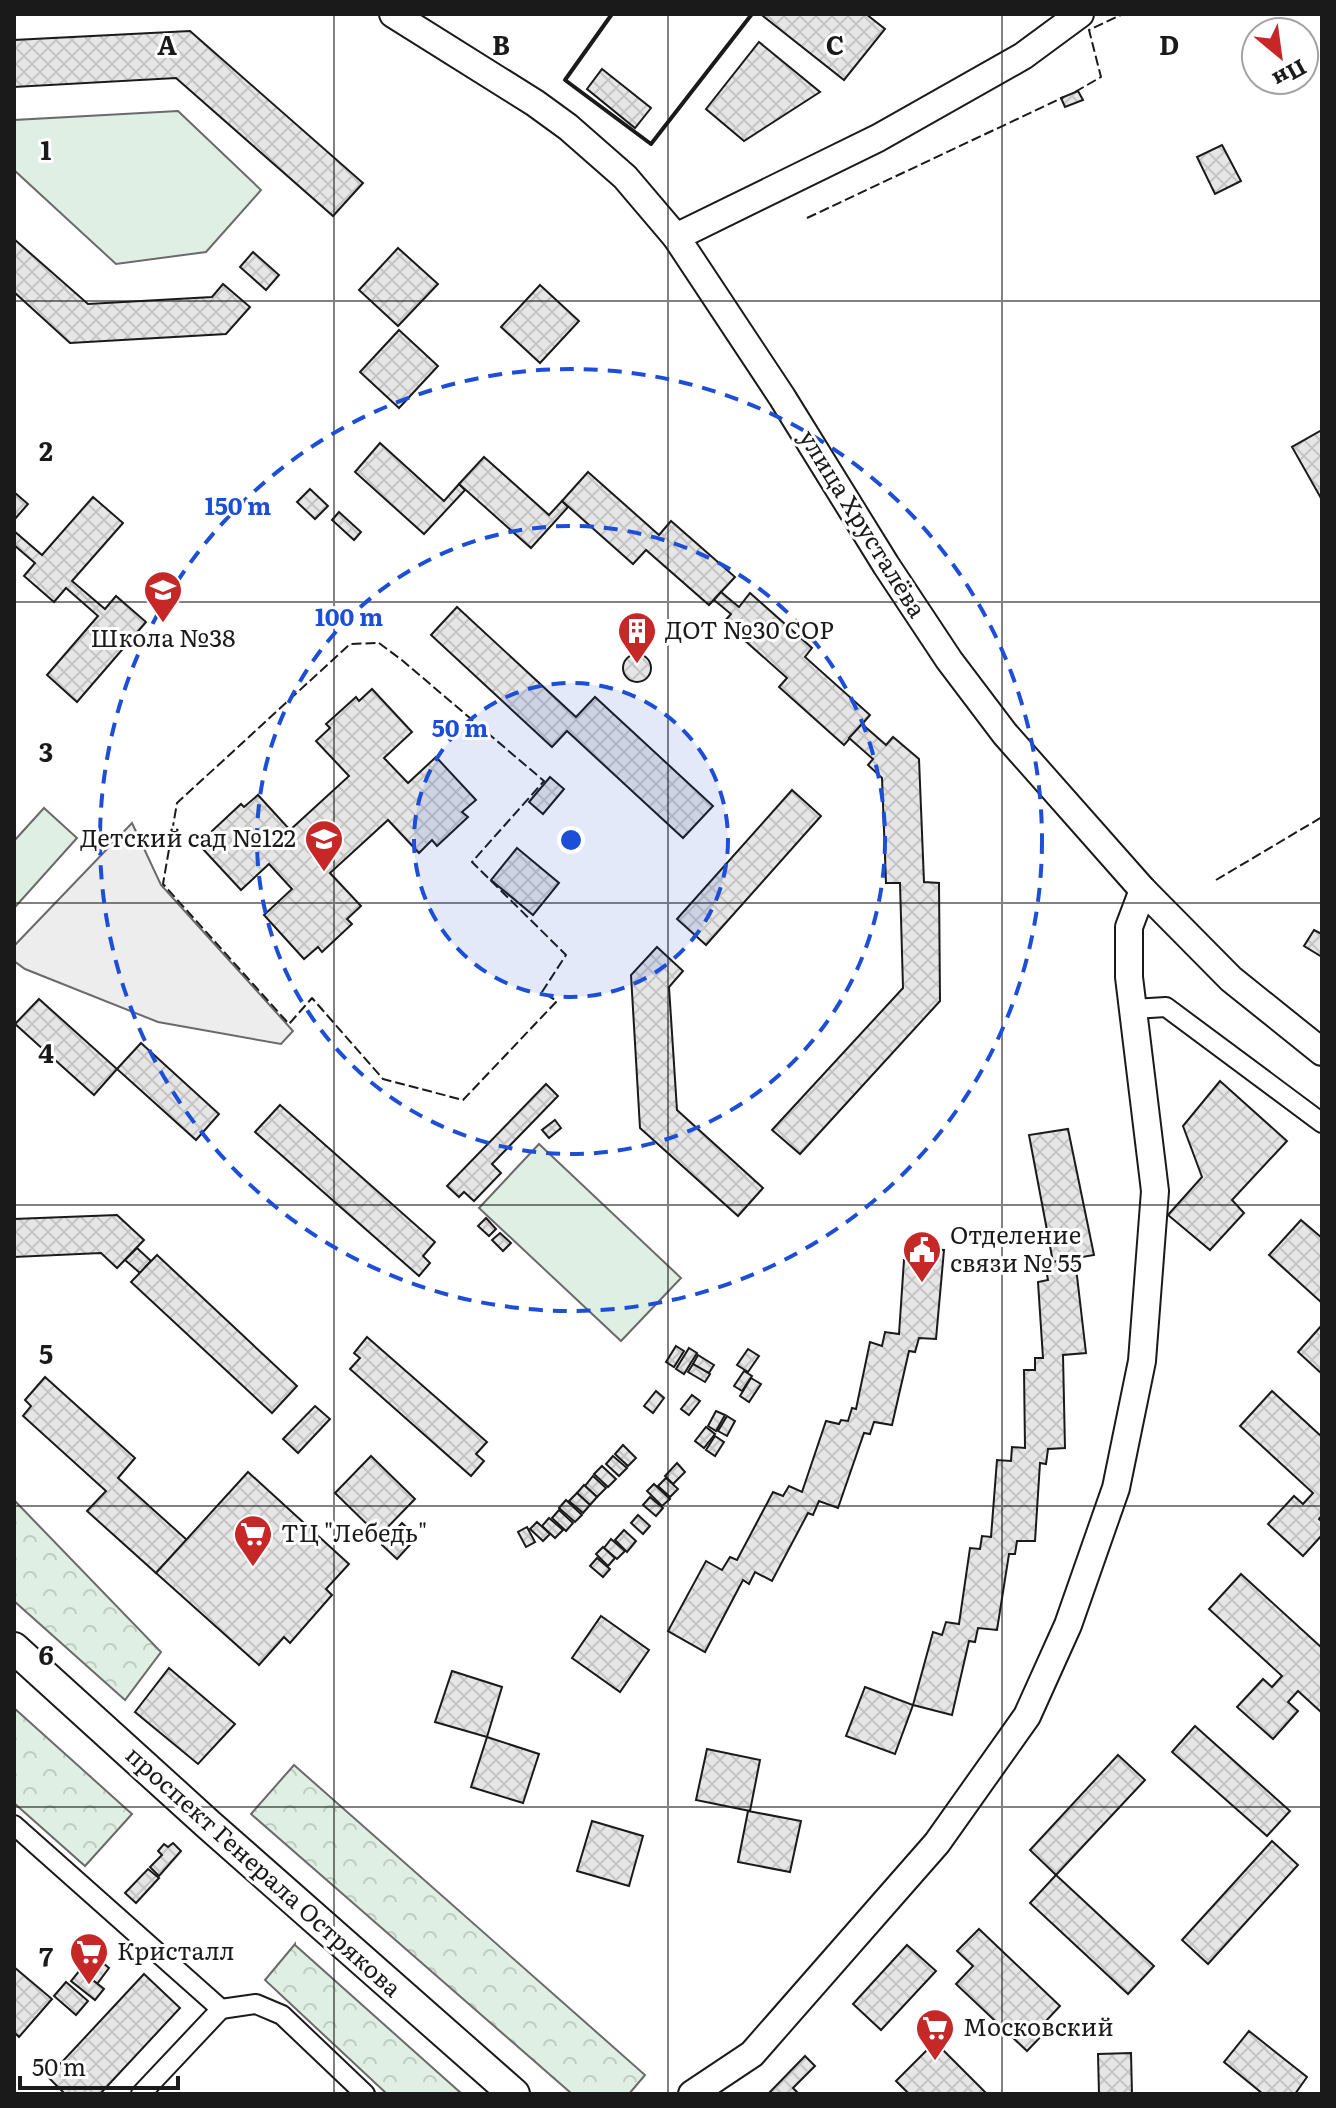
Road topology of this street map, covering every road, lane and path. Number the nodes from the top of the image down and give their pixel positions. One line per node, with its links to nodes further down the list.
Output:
1 (393, 14): 3 (main road, улица Хрусталёва)
2 (1080, 14): 3 (main road)
3 (676, 237): 4 (main road, улица Хрусталёва)
4 (1143, 890): 5 (main road); 6 (main road, улица Хрусталёва)
5 (1133, 1009): 7 (street); 14 (main road)
6 (1322, 1052)
7 (1322, 1123)
8 (14, 1648): 13 (main road, проспект Генерала Острякова)
9 (14, 1825): 10 (street)
10 (221, 2009): 11 (street); 12 (street)
11 (141, 2094)
12 (365, 2094)
13 (514, 2094)
14 (692, 2094)

